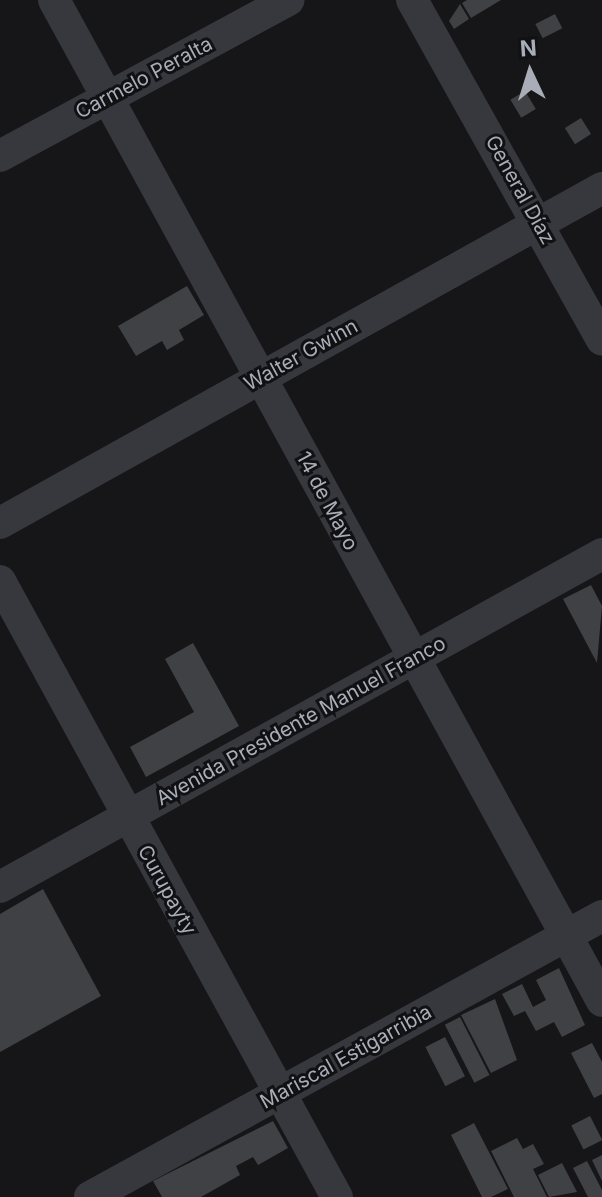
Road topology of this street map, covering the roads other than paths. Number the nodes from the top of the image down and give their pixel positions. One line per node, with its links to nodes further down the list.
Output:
1 (54, 0): 4 (street, 14 de Mayo)
2 (288, 0): 4 (street, Carmelo Peralta)
3 (412, 0): 7 (street, General Díaz)
4 (106, 98): 5 (street, Carmelo Peralta); 9 (street, 14 de Mayo)
5 (0, 156)
6 (602, 188): 7 (street, Walter Gwinn)
7 (539, 222): 8 (street, General Díaz); 9 (street, Walter Gwinn)
8 (602, 340)
9 (260, 378): 10 (street, Walter Gwinn); 13 (street, 14 de Mayo)
10 (0, 523)
11 (602, 554): 13 (street, Avenida Presidente Manuel Franco)
12 (0, 581): 14 (street, Curupayty)
13 (412, 659): 14 (street, Avenida Presidente Manuel Franco); 17 (street, 14 de Mayo)
14 (127, 818): 15 (street, Avenida Presidente Manuel Franco); 19 (street, Curupayty)
15 (0, 887)
16 (602, 916): 17 (street, Mariscal Estigarribia)
17 (567, 936): 18 (street, 14 de Mayo); 19 (street, Mariscal Estigarribia)
18 (602, 1001)
19 (280, 1094): 20 (street, Mariscal Estigarribia); 21 (street, Curupayty)
20 (90, 1197)
21 (337, 1197)

